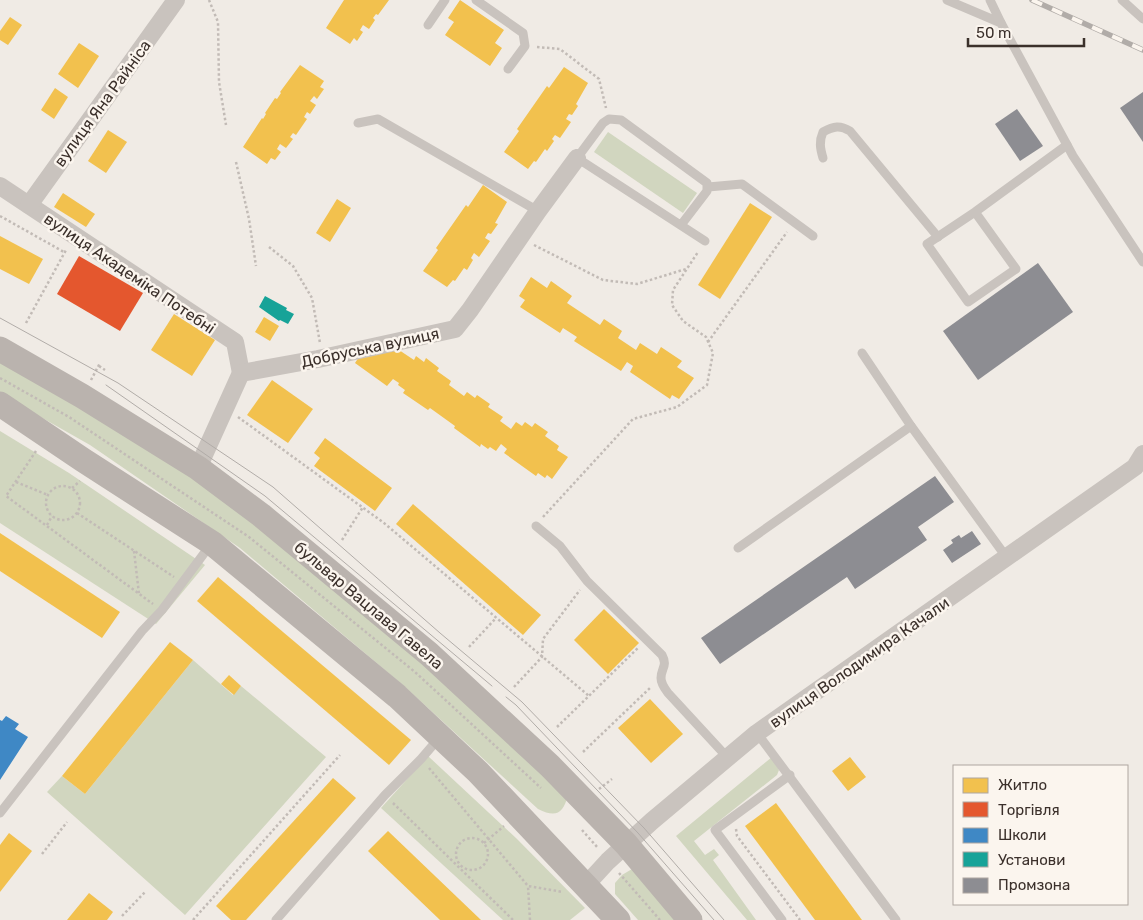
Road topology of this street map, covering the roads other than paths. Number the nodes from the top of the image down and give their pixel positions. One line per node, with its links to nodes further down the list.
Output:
1 (176, 0): 17 (street, вулиця Яна Райніса)
2 (444, 0): 9 (lane)
3 (476, 0): 10 (lane)
4 (947, 0): 8 (lane)
5 (990, 0): 8 (lane)
6 (1122, 0): 7 (lane)
7 (1143, 20)
8 (1001, 23): 12 (lane)
9 (428, 25)
10 (508, 68)
11 (358, 123): 18 (lane)
12 (1067, 145): 19 (lane); 24 (lane)
13 (577, 158): 16 (lane); 18 (street, Добруська вулиця); 20 (lane)
14 (823, 158): 22 (lane)
15 (0, 186): 17 (street, вулиця Академіка Потебні)
16 (708, 186): 20 (lane); 21 (lane)
17 (29, 205): 27 (street, вулиця Академіка Потебні)
18 (538, 211): 27 (street, Добруська вулиця)
19 (975, 212): 22 (lane); 22 (lane)
20 (681, 226): 23 (lane)
21 (813, 236)
22 (938, 237)
23 (705, 241)
24 (1143, 262)
25 (0, 349): 31 (main road, бульвар Вацлава Гавела)
26 (862, 353): 29 (lane)
27 (241, 372): 31 (street)
28 (0, 405): 33 (main road)
29 (912, 426): 34 (lane); 35 (lane)
30 (1143, 454): 35 (street, вулиця Володимира Качали)
31 (198, 468): 41 (main road, бульвар Вацлава Гавела)
32 (536, 526): 38 (lane)
33 (212, 542): 37 (main road); 40 (lane)
34 (738, 548)
35 (1007, 558): 36 (street, вулиця Володимира Качали)
36 (758, 733): 38 (street, вулиця Володимира Качали); 39 (lane)
37 (440, 737): 42 (main road); 44 (lane)
38 (727, 757): 41 (street, вулиця Володимира Качали)
39 (790, 775): 46 (lane); 47 (lane)
40 (0, 813)
41 (626, 844): 42 (street, вулиця Володимира Качали); 45 (main road, бульвар Вацлава Гавела)
42 (578, 889): 43 (main road)
43 (612, 918)
44 (276, 920)
45 (690, 920)
46 (782, 920)
47 (896, 920)

